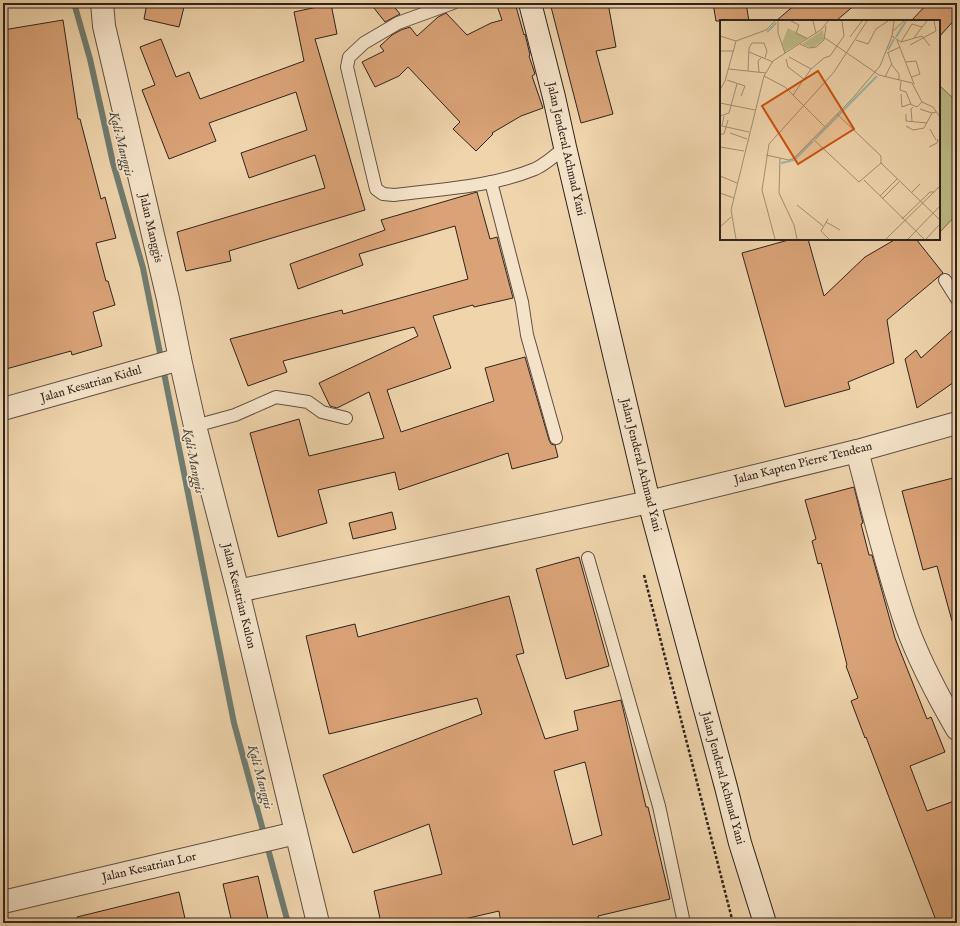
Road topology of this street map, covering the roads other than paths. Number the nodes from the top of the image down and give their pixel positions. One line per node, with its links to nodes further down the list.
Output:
1 (102, 3): 8 (street, Jalan Manggis)
2 (453, 3): 5 (lane)
3 (530, 3): 4 (street, Jalan Jenderal Achmad Yani)
4 (565, 147): 5 (lane); 15 (street, Jalan Jenderal Achmad Yani)
5 (492, 182): 13 (lane)
6 (946, 280): 7 (lane)
7 (957, 299)
8 (180, 360): 9 (street, Jalan Kesatrian Kidul); 12 (street, Jalan Kesatrian Kulon)
9 (3, 409)
10 (346, 418): 12 (lane)
11 (957, 423): 14 (street, Jalan Kapten Pierre Tendean)
12 (195, 426): 17 (street, Jalan Kesatrian Kulon)
13 (556, 438)
14 (857, 451): 15 (street, Jalan Kapten Pierre Tendean); 18 (street)
15 (649, 502): 17 (street, Jalan Kapten Pierre Tendean); 24 (street, Jalan Jenderal Achmad Yani)
16 (588, 558): 23 (lane)
17 (238, 591): 20 (street, Jalan Kesatrian Kulon)
18 (950, 703): 19 (street)
19 (957, 729)
20 (296, 833): 21 (street, Jalan Kesatrian Lor); 22 (street, Jalan Kesatrian Kulon)
21 (3, 902)
22 (318, 923)
23 (684, 923)
24 (765, 923)

